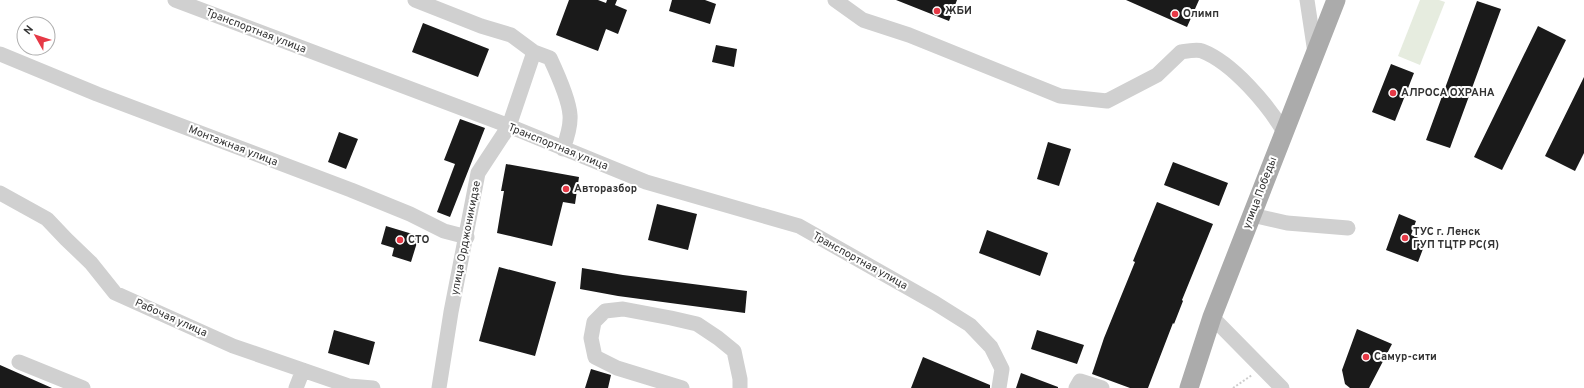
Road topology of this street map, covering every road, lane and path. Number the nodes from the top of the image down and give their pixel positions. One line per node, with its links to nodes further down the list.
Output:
1 (175, 0): 9 (street, Транспортная улица)
2 (415, 0): 6 (street)
3 (835, 0): 10 (street)
4 (1307, 0): 7 (street)
5 (1336, 0): 7 (main road, улица Победы)
6 (534, 52): 9 (street, улица Орджоникидзе); 11 (street)
7 (1315, 53): 10 (main road, улица Победы)
8 (0, 54): 15 (street, Монтажная улица)
9 (509, 126): 11 (street, Транспортная улица); 15 (street, улица Орджоникидзе)
10 (1284, 132): 13 (main road, улица Победы)
11 (563, 149): 27 (street, Транспортная улица)
12 (0, 193): 18 (street, Рабочая улица)
13 (1252, 215): 14 (street); 16 (main road, улица Победы)
14 (1348, 228)
15 (467, 237): 24 (street, улица Орджоникидзе)
16 (1212, 317): 30 (main road, улица Победы); 32 (street)
17 (19, 362): 21 (street)
18 (303, 370): 20 (street, Рабочая улица); 22 (street)
19 (1257, 379): 31 (path)
20 (349, 387): 23 (street, Рабочая улица)
21 (83, 388)
22 (296, 388)
23 (373, 388)
24 (439, 388)
25 (682, 388): 26 (street)
26 (740, 388)
27 (999, 388)
28 (1076, 388): 29 (street)
29 (1102, 388)
30 (1188, 388)
31 (1233, 388)
32 (1282, 388)

